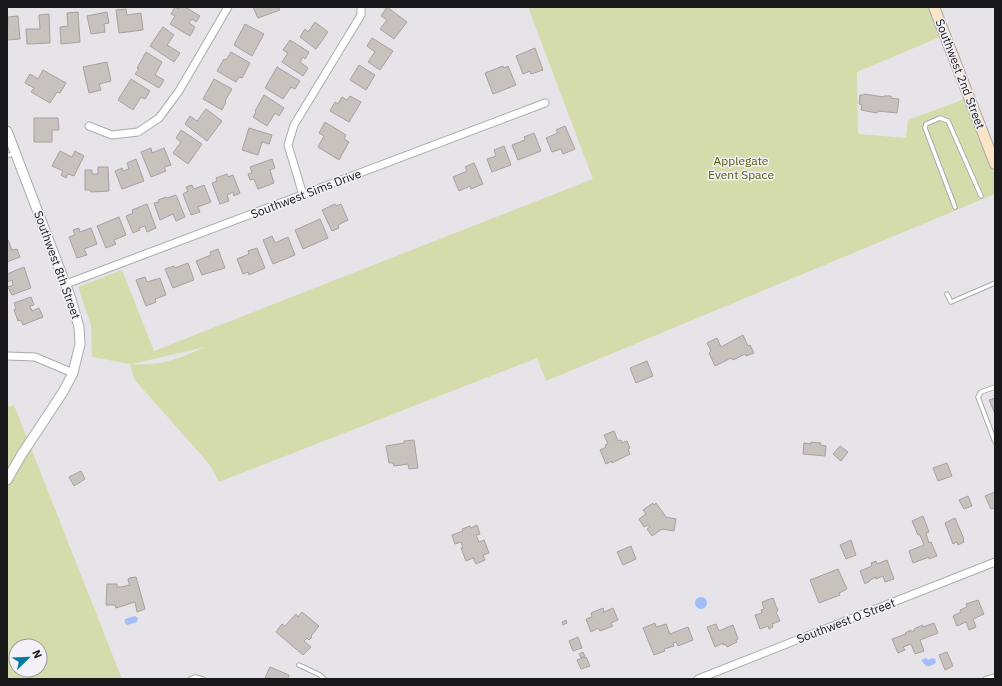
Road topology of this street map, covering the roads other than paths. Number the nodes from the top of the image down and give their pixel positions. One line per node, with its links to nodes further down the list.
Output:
1 (228, 7): 5 (street)
2 (361, 7): 10 (street)
3 (934, 7): 7 (main road, Southwest 2nd Street)
4 (545, 103): 10 (street, Southwest Sims Drive)
5 (89, 126)
6 (7, 132): 8 (street, Southwest 8th Street)
7 (991, 142): 9 (main road, Southwest 2nd Street)
8 (11, 154): 13 (street, Southwest 8th Street)
9 (995, 164)
10 (303, 195): 13 (street, Southwest Sims Drive)
11 (981, 196): 12 (lane)
12 (955, 207)
13 (66, 284): 17 (street, Southwest 8th Street)
14 (995, 284): 15 (lane)
15 (947, 294)
16 (7, 356): 17 (street)
17 (73, 373): 20 (street, Southwest 8th Street)
18 (995, 387): 19 (lane)
19 (995, 442)
20 (7, 480)
21 (995, 562): 27 (street, Southwest O Street)
22 (299, 665): 26 (lane)
23 (995, 676): 28 (lane)
24 (190, 679): 25 (lane)
25 (203, 679)
26 (324, 679)
27 (698, 679)
28 (985, 679)

